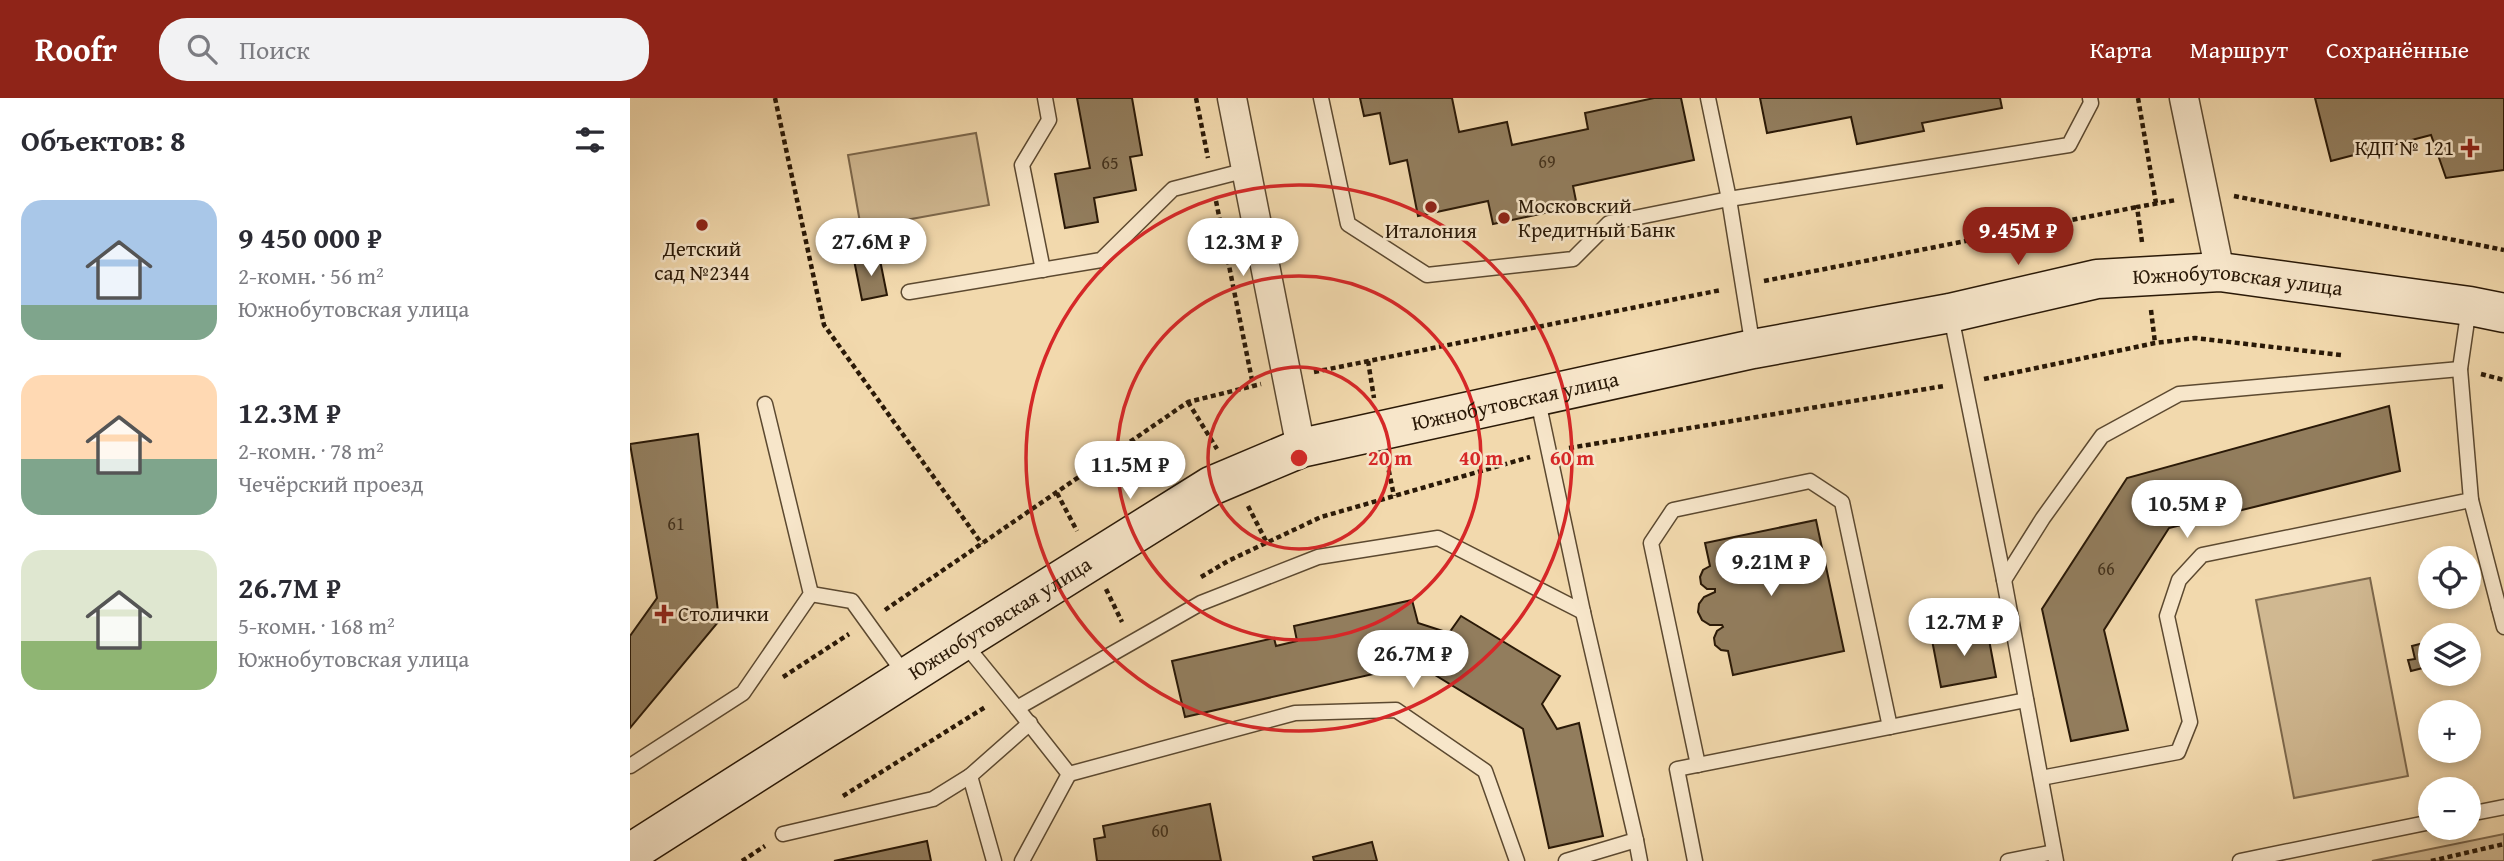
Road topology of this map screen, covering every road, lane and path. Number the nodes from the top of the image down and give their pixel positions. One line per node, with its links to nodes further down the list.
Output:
1 (775, 98): 32 (path)
2 (1045, 98): 16 (lane)
3 (1196, 98): 11 (path)
4 (1233, 98): 10 (street)
5 (1321, 98): 13 (lane)
6 (1708, 98): 13 (lane)
7 (2090, 98): 13 (lane)
8 (2138, 98): 14 (path)
9 (2184, 98): 17 (street)
10 (1247, 170): 11 (lane); 29 (street)
11 (1212, 179): 16 (lane); 26 (path)
12 (2235, 196): 15 (path)
13 (1729, 199): 21 (lane)
14 (2156, 203)
15 (2504, 250)
16 (1043, 270): 18 (lane)
17 (2220, 272): 19 (street, Южнобутовская улица); 20 (street, Южнобутовская улица)
18 (909, 292)
19 (2487, 310): 23 (lane)
20 (1950, 313): 21 (street, Южнобутовская улица); 25 (lane)
21 (1753, 349): 27 (street, Южнобутовская улица)
22 (2354, 357): 25 (path)
23 (2460, 369): 24 (path); 31 (lane); 33 (lane)
24 (2504, 380)
25 (1965, 383): 30 (path); 33 (lane)
26 (1254, 385)
27 (1537, 396): 29 (street, Южнобутовская улица); 30 (lane)
28 (765, 404): 35 (lane)
29 (1301, 448): 41 (street, Южнобутовская улица)
30 (1549, 451): 34 (path); 37 (lane)
31 (2471, 500): 36 (lane); 52 (lane)
32 (982, 544)
33 (2004, 580): 44 (lane)
34 (1193, 582)
35 (811, 594): 42 (lane); 49 (lane)
36 (2502, 608): 39 (lane)
37 (1583, 612): 45 (lane); 58 (lane)
38 (1123, 623): 40 (path)
39 (2504, 627)
40 (1111, 630)
41 (963, 641): 42 (street, Южнобутовская улица); 43 (lane)
42 (906, 677): 60 (street, Южнобутовская улица)
43 (1006, 692): 45 (lane); 53 (path)
44 (2026, 700): 47 (lane); 52 (lane)
45 (1017, 708): 46 (lane)
46 (1031, 723): 50 (lane); 51 (lane)
47 (1890, 727): 48 (lane); 48 (lane)
48 (1698, 765): 68 (lane)
49 (630, 766)
50 (1069, 774): 64 (lane); 65 (lane)
51 (970, 776): 57 (lane); 63 (lane)
52 (2041, 778): 61 (lane)
53 (842, 796)
54 (2504, 807): 55 (lane)
55 (2481, 812)
56 (2418, 825): 70 (lane)
57 (783, 834): 62 (path)
58 (1636, 840): 66 (lane); 67 (lane)
59 (2504, 844): 71 (path)
60 (630, 853)
61 (2055, 856): 69 (lane)
62 (742, 861)
63 (994, 861)
64 (1023, 861)
65 (1517, 861)
66 (1566, 861)
67 (1640, 861)
68 (1695, 861)
69 (2008, 861)
70 (2241, 861)
71 (2431, 861)

